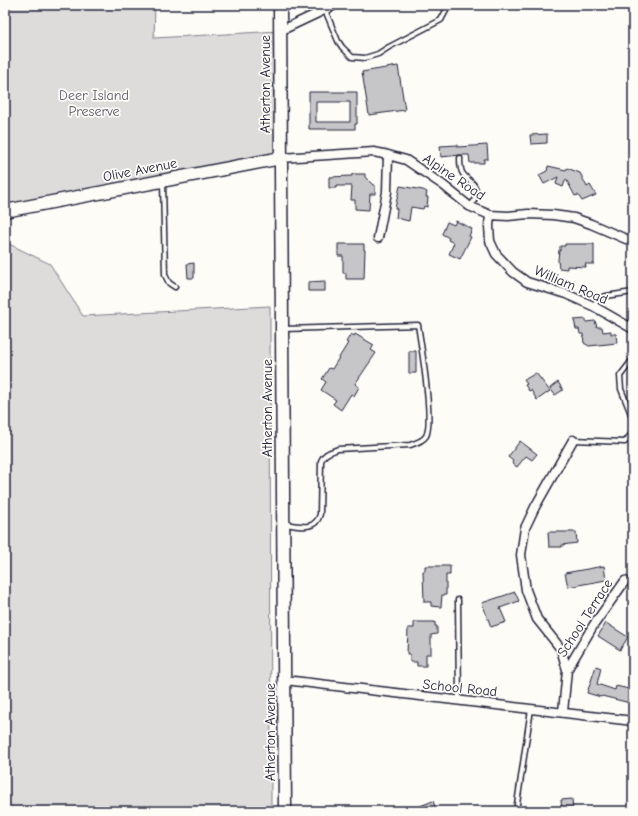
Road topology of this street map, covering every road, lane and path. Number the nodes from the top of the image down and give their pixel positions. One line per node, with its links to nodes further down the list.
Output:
1 (280, 5): 5 (main road, Atherton Avenue)
2 (335, 5): 4 (street)
3 (449, 5): 4 (lane)
4 (325, 10): 5 (street)
5 (280, 31): 7 (main road, Atherton Avenue)
6 (388, 154): 7 (street, Alpine Road); 10 (street, Alpine Road); 13 (street)
7 (281, 158): 9 (main road, Olive Avenue); 18 (main road, Atherton Avenue)
8 (460, 158): 10 (lane)
9 (163, 181): 11 (main road, Olive Avenue); 15 (lane)
10 (471, 207): 12 (street, Alpine Road)
11 (5, 211)
12 (490, 215): 14 (street, Alpine Road); 17 (street, William Road)
13 (378, 238)
14 (633, 240)
15 (176, 288)
16 (633, 292): 17 (lane)
17 (594, 306): 19 (street, William Road)
18 (282, 329): 24 (main road, Atherton Avenue); 24 (lane)
19 (633, 329)
20 (633, 359): 21 (lane)
21 (633, 419)
22 (633, 432): 23 (lane, School Terrace)
23 (573, 440): 27 (street, School Terrace)
24 (283, 524): 28 (main road, Atherton Avenue)
25 (625, 581): 27 (street, School Terrace)
26 (458, 600): 29 (lane)
27 (567, 670): 31 (street, School Terrace)
28 (285, 680): 29 (street, School Road); 33 (main road, Atherton Avenue)
29 (459, 700): 30 (street, School Road)
30 (531, 708): 31 (street, School Road); 34 (lane)
31 (563, 712): 32 (street, School Road)
32 (633, 721)
33 (285, 811)
34 (516, 811)

